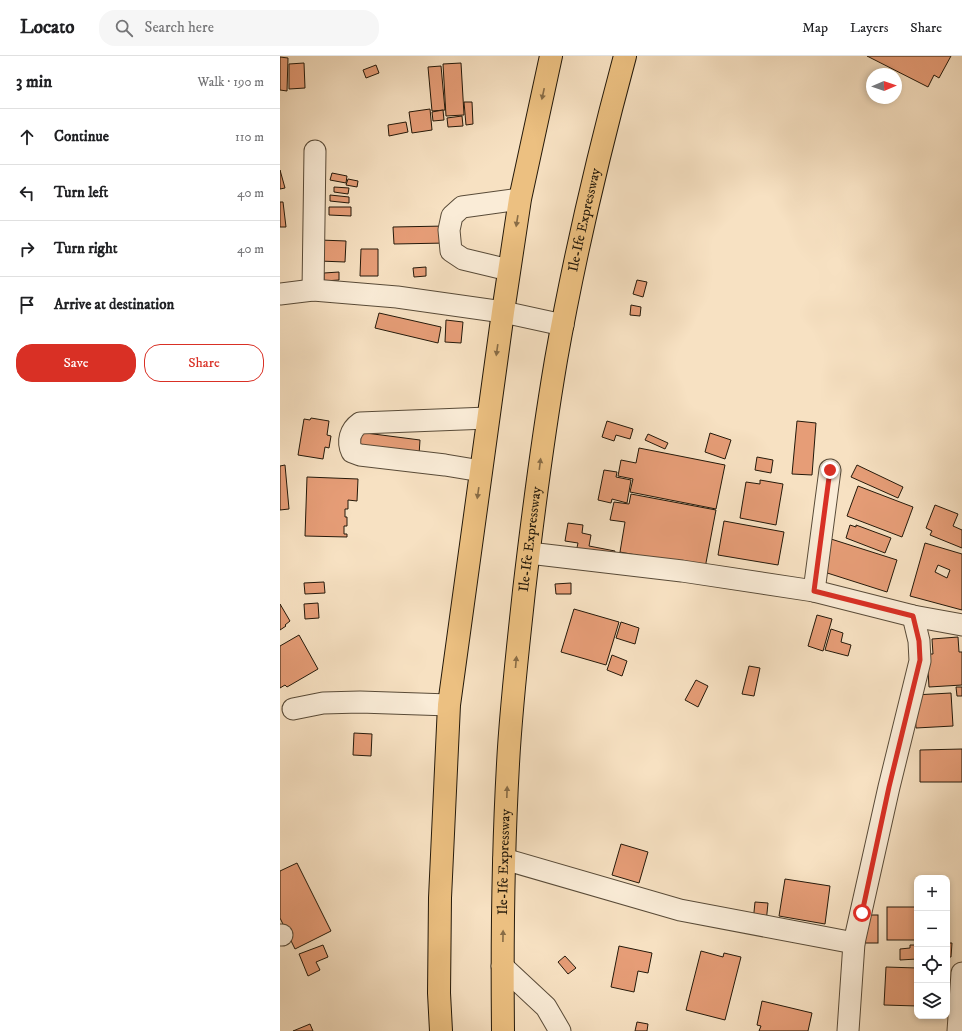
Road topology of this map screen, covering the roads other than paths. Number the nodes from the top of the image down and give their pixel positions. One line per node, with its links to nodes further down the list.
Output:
1 (551, 56): 4 (highway, one-way to 4)
2 (625, 56): 9 (highway, Ile-Ife Expressway)
3 (315, 151): 6 (street)
4 (520, 199): 5 (highway, one-way to 5); 5 (street)
5 (509, 270): 8 (highway)
6 (313, 290): 7 (street); 8 (street)
7 (280, 294)
8 (502, 312): 9 (street); 10 (highway, one-way to 10)
9 (563, 325): 13 (highway, Ile-Ife Expressway, one-way to 9)
10 (488, 418): 12 (highway); 12 (street)
11 (830, 470): 14 (street)
12 (481, 471): 17 (highway, one-way to 17)
13 (529, 553): 14 (street); 19 (highway, Ile-Ife Expressway, one-way to 13)
14 (814, 591): 15 (street)
15 (913, 616): 16 (street); 20 (street)
16 (962, 625)
17 (449, 705): 18 (street); 23 (highway)
18 (293, 709)
19 (504, 859): 20 (street); 21 (highway, Ile-Ife Expressway, one-way to 19)
20 (854, 943): 26 (street)
21 (502, 966): 24 (highway, Ile-Ife Expressway); 25 (street)
22 (962, 974): 27 (street)
23 (440, 1031)
24 (503, 1031)
25 (560, 1031)
26 (848, 1031)
27 (958, 1031)

